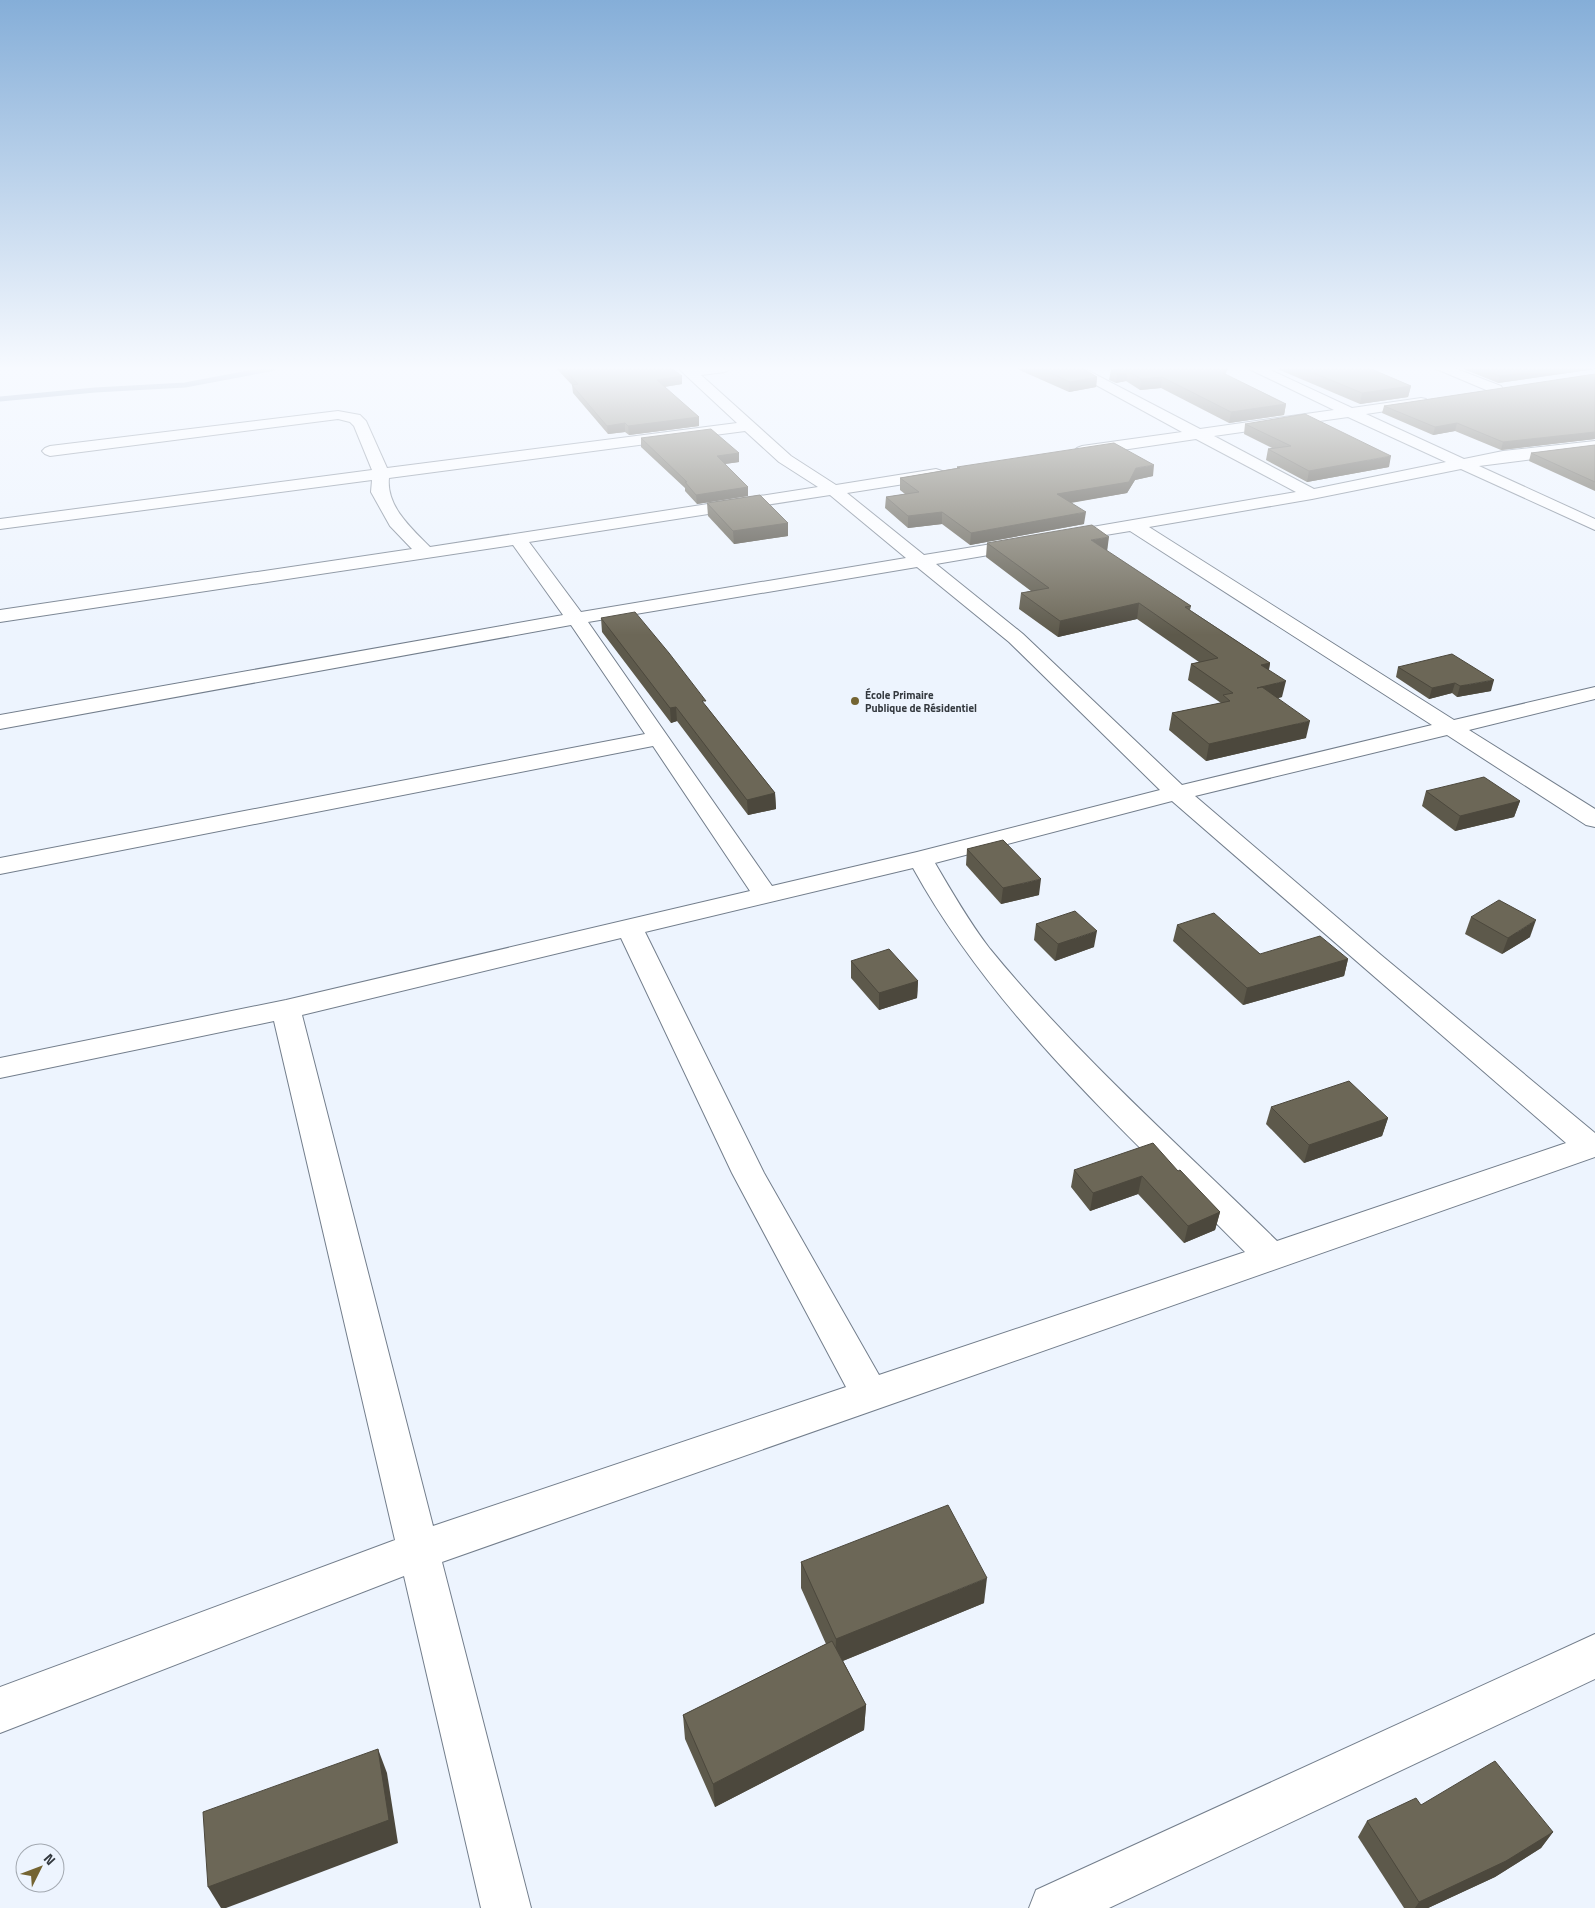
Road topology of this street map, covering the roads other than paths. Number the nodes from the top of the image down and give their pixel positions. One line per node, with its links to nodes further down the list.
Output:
1 (374, 457): 9 (street)
2 (505, 457): 9 (street)
3 (784, 457): 10 (street)
4 (1242, 457): 11 (street)
5 (1447, 457): 7 (street)
6 (1505, 457): 7 (street)
7 (1462, 464): 11 (street); 14 (street)
8 (956, 471): 10 (street)
9 (381, 473): 12 (street); 16 (street)
10 (833, 490): 15 (street); 17 (street)
11 (1312, 494): 13 (street)
12 (0, 524)
13 (1133, 525): 17 (street); 22 (street)
14 (1595, 525)
15 (518, 539): 16 (street); 19 (street)
16 (425, 552): 18 (street)
17 (922, 561): 19 (street); 24 (street)
18 (0, 616)
19 (577, 618): 21 (street); 23 (street)
20 (1595, 693): 22 (street)
21 (0, 722)
22 (1453, 728): 24 (street); 25 (street)
23 (658, 738): 27 (street); 28 (street)
24 (1177, 793): 26 (street); 32 (street)
25 (1595, 820)
26 (920, 859): 28 (street); 33 (street)
27 (0, 866)
28 (765, 894): 29 (street)
29 (629, 927): 30 (street); 34 (street)
30 (286, 1009): 31 (street); 35 (street)
31 (0, 1068)
32 (1593, 1146): 33 (street)
33 (1271, 1256): 34 (street)
34 (870, 1394): 35 (street)
35 (418, 1551): 37 (street); 38 (street)
36 (1595, 1656): 39 (street)
37 (0, 1710)
38 (506, 1908)
39 (1054, 1908)

